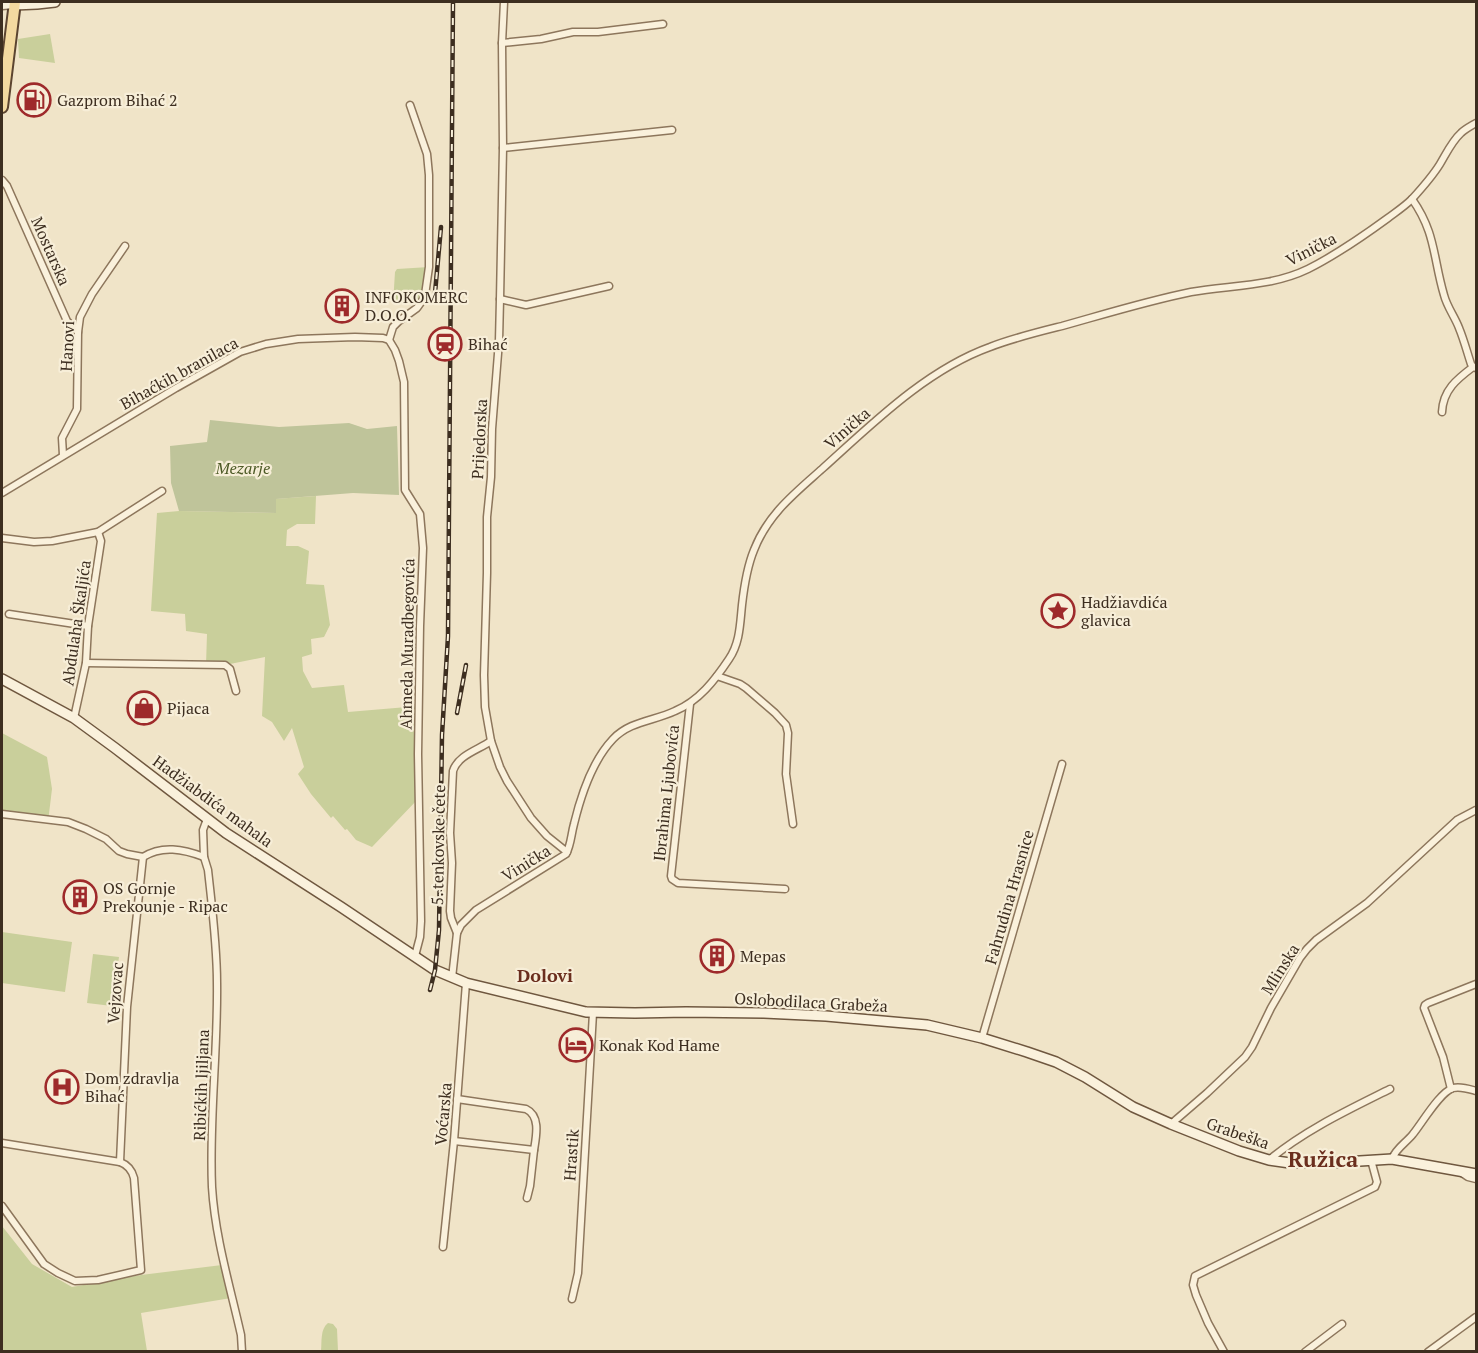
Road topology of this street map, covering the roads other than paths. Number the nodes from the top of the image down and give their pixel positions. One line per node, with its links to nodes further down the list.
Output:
1 (55, 2): 3 (street)
2 (504, 2): 7 (street, Prijedorska)
3 (14, 3): 4 (street); 6 (main road)
4 (2, 6)
5 (663, 24): 7 (street)
6 (6, 42): 9 (main road)
7 (502, 44): 12 (street, Prijedorska)
8 (410, 105): 19 (street)
9 (2, 107)
10 (1476, 123): 14 (street, Vinička)
11 (672, 130): 12 (street)
12 (503, 148): 17 (street, Prijedorska)
13 (2, 180): 18 (street, Mostarska)
14 (1412, 199): 20 (street); 30 (street, Vinička)
15 (125, 246): 18 (street, Hanovi)
16 (609, 286): 17 (street)
17 (500, 299): 35 (street, Prijedorska)
18 (78, 332): 22 (street, Hanovi)
19 (389, 340): 22 (street, Bihaćkih branilaca); 46 (street, Ahmeda Muradbegovića)
20 (1475, 368): 21 (street)
21 (1442, 412)
22 (63, 455): 24 (street, Bihaćkih branilaca)
23 (162, 491): 25 (street)
24 (2, 494)
25 (98, 532): 26 (street); 28 (street, Abdulaha Škaljića)
26 (2, 538)
27 (9, 614): 28 (street)
28 (88, 626): 29 (street, Abdulaha Škaljića)
29 (86, 663): 32 (street); 34 (street, Abdulaha Škaljića)
30 (717, 676): 33 (street, Vinička); 40 (street)
31 (2, 679): 34 (street, Hadžiabdića mahala)
32 (236, 691)
33 (690, 704): 41 (street, Vinička); 44 (street, Ibrahima Ljubovića)
34 (75, 718): 39 (street, Hadžiabdića mahala)
35 (491, 741): 41 (street, Prijedorska); 45 (street, 5. tenkovske čete)
36 (1062, 764): 52 (street, Fahrudina Hrasnice)
37 (1476, 810): 57 (street, Mlinska)
38 (2, 814): 42 (street)
39 (207, 819): 43 (street, Ribićkih ljiljana); 46 (street, Hadžiabdića mahala)
40 (793, 824)
41 (567, 852): 45 (street, Vinička)
42 (143, 857): 43 (street); 64 (street, Vejzovac)
43 (204, 857): 74 (street, Ribićkih ljiljana)
44 (785, 889)
45 (457, 933): 48 (street)
46 (416, 956): 47 (street, Hadžiabdića mahala)
47 (435, 970): 48 (street, Oslobodilaca Grabeža)
48 (452, 978): 49 (street, Oslobodilaca Grabeža)
49 (466, 983): 51 (street, Oslobodilaca Grabeža); 56 (street, Voćarska)
50 (1476, 984): 54 (street)
51 (593, 1013): 52 (street, Oslobodilaca Grabeža); 71 (street, Hrastik)
52 (982, 1038): 57 (street, Oslobodilaca Grabeža)
53 (1390, 1089): 62 (street)
54 (1452, 1089): 55 (street); 61 (street)
55 (1476, 1091)
56 (457, 1099): 58 (street, Voćarska); 60 (street)
57 (1171, 1125): 62 (street, Grabeška)
58 (454, 1141): 60 (street); 70 (street, Voćarska)
59 (2, 1143): 64 (street)
60 (534, 1150): 68 (street)
61 (1392, 1159): 63 (street, Grabeška); 65 (street, Grabeška)
62 (1269, 1160): 63 (street, Grabeška)
63 (1371, 1160): 75 (street)
64 (120, 1162): 69 (street)
65 (1462, 1172): 66 (street, Grabeška); 67 (street)
66 (1476, 1174)
67 (1476, 1179)
68 (527, 1198)
69 (2, 1206)
70 (443, 1247)
71 (572, 1299)
72 (1476, 1317): 77 (street)
73 (1342, 1324): 76 (street)
74 (243, 1352)
75 (1224, 1352)
76 (1305, 1352)
77 (1428, 1352)

